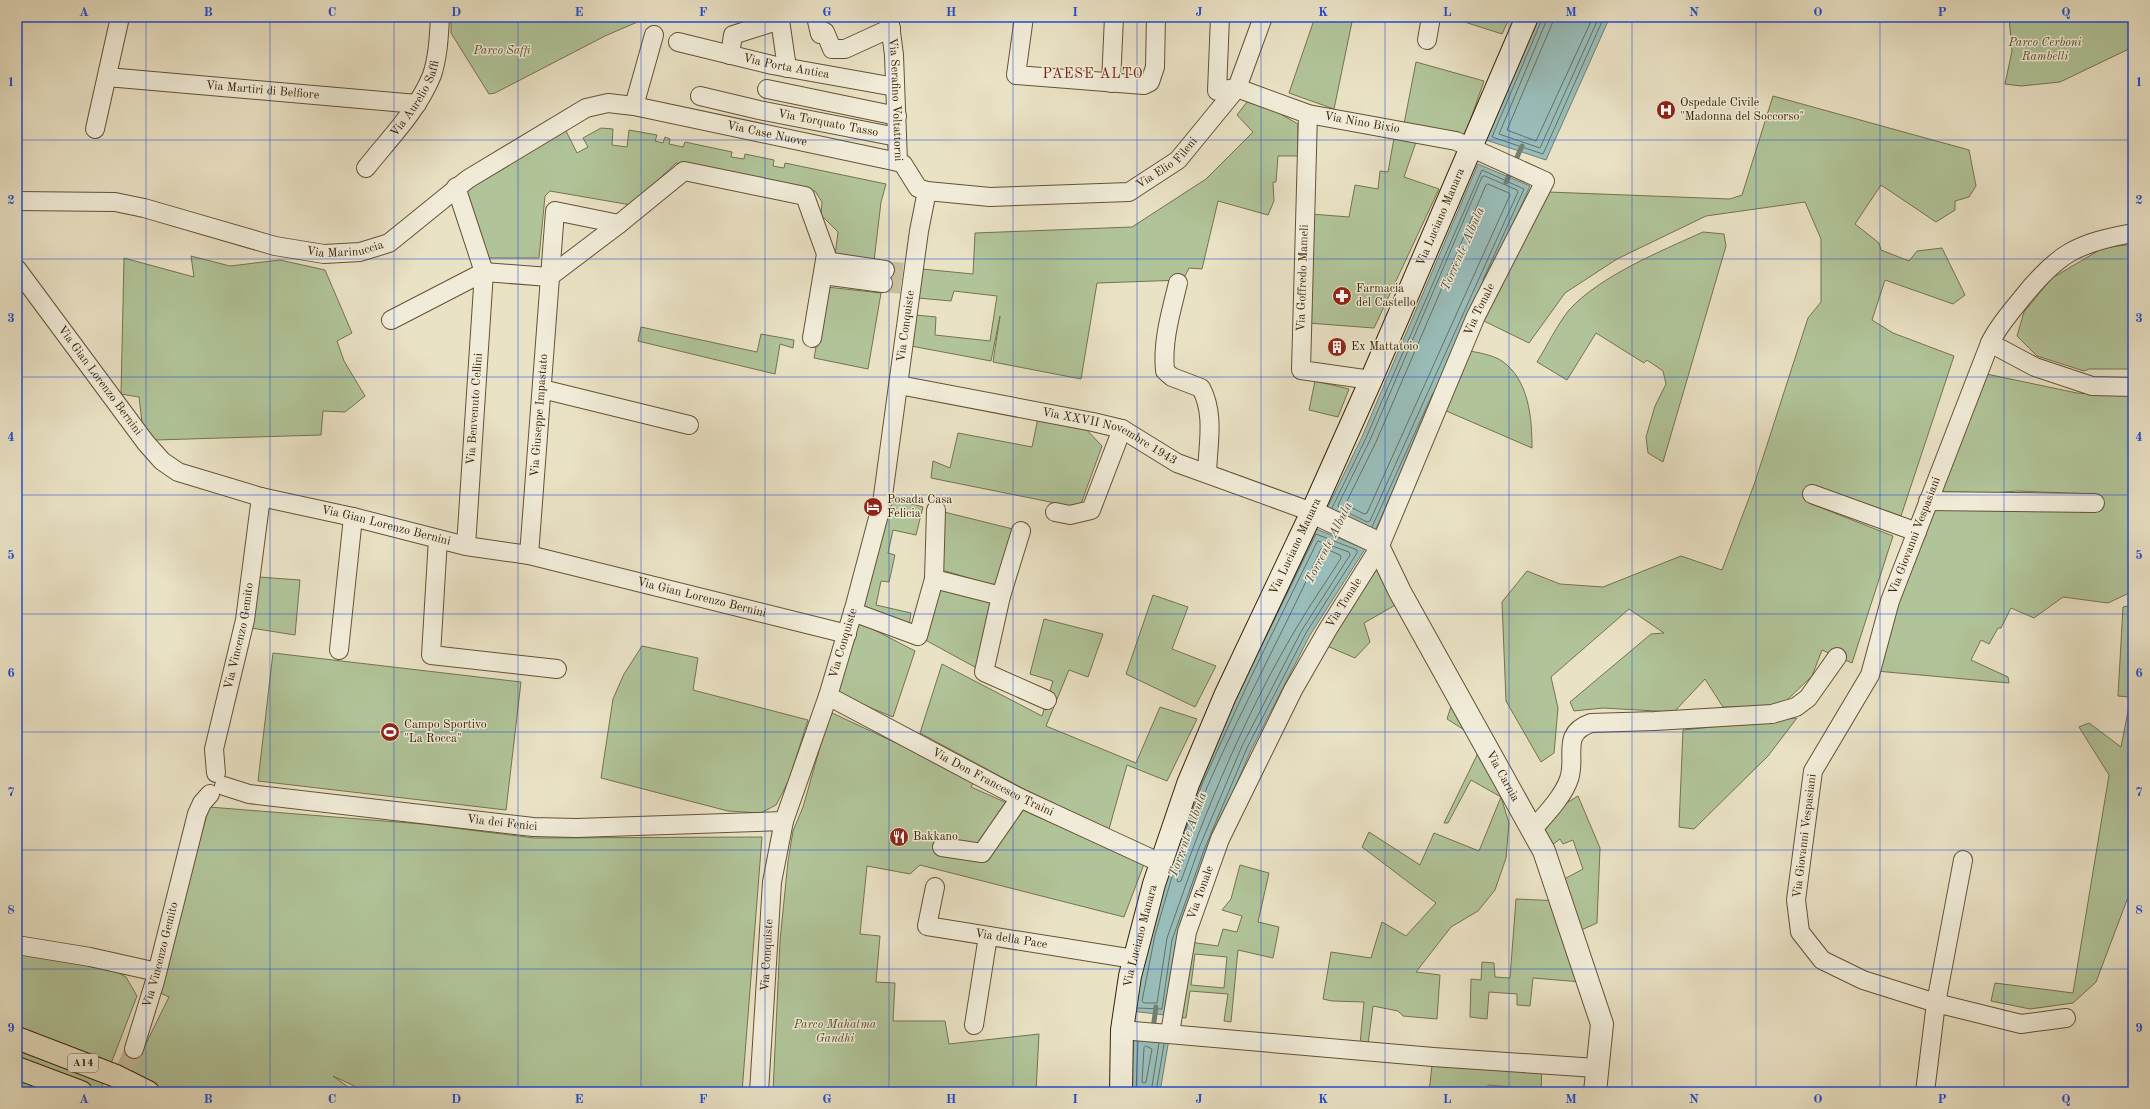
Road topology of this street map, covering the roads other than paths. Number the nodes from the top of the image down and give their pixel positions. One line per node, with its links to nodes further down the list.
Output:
1 (120, 17): 18 (street)
2 (440, 17): 25 (street, Via Aurelio Saffi)
3 (816, 17): 15 (street)
4 (1024, 17): 20 (street)
5 (1114, 17): 20 (street)
6 (1156, 17): 20 (street)
7 (1220, 17): 22 (street)
8 (1263, 17): 22 (street, Via Elio Fileni)
9 (1431, 17): 13 (street)
10 (1527, 17): 33 (main road, Via Luciano Manara)
11 (890, 23): 15 (street); 21 (street, Via Serafino Voltattorni)
12 (654, 35): 26 (street)
13 (1426, 40)
14 (678, 42): 16 (street, Via Porta Antica)
15 (845, 48): 19 (street)
16 (730, 56): 17 (street, Via Porta Antica); 17 (street)
17 (779, 66): 19 (street, Via Porta Antica); 23 (street)
18 (107, 77): 25 (street, Via Martiri di Belfiore); 30 (street)
19 (843, 78): 21 (street, Via Porta Antica)
20 (1111, 83)
21 (895, 87): 29 (street, Via Serafino Voltattorni)
22 (1236, 88): 28 (street, Via Nino Bixio); 38 (street, Via Elio Fileni)
23 (767, 89): 27 (street); 29 (street)
24 (700, 96): 27 (street, Via Torquato Tasso)
25 (416, 104): 35 (street, Via Aurelio Saffi)
26 (634, 106): 31 (street, Via Case Nuove); 37 (street, Via Marinuccia)
27 (759, 110): 31 (street); 32 (street, Via Torquato Tasso)
28 (1308, 114): 33 (street, Via Nino Bixio); 51 (street, Via Goffredo Mameli)
29 (897, 116): 32 (street, Via Serafino Voltattorni)
30 (95, 129)
31 (754, 133): 34 (street, Via Case Nuove)
32 (897, 137): 34 (street, Via Serafino Voltattorni)
33 (1480, 151): 36 (street, Via Nino Bixio); 51 (main road, Via Luciano Manara)
34 (898, 162): 38 (street, Via Serafino Voltattorni)
35 (366, 168)
36 (1539, 178): 69 (street, Via Tonale)
37 (456, 187): 39 (street, Via Marinuccia); 44 (street, Via Benvenuto Cellini)
38 (927, 191): 52 (street, Via Conquiste)
39 (17, 201)
40 (619, 224): 42 (street); 46 (street); 46 (street, Via Giuseppe Impastato)
41 (2133, 233): 50 (street, Via Giovanni Vespasiani)
42 (824, 268): 45 (street); 49 (street)
43 (17, 269): 59 (street, Via Gian Lorenzo Bernini)
44 (484, 272): 46 (street); 48 (street); 70 (street, Via Benvenuto Cellini)
45 (884, 276)
46 (549, 277): 54 (street, Via Giuseppe Impastato)
47 (1178, 283): 57 (street)
48 (391, 320)
49 (812, 338)
50 (1990, 342): 53 (street); 60 (street, Via Giovanni Vespasiani)
51 (1371, 380): 64 (main road, Via Luciano Manara)
52 (899, 385): 56 (street, Via XXVII Novembre 1943); 74 (street, Via Conquiste)
53 (2133, 387)
54 (542, 390): 55 (street); 71 (street, Via Giuseppe Impastato)
55 (689, 425)
56 (1122, 429): 57 (street, Via XXVII Novembre 1943); 63 (street)
57 (1207, 473): 64 (street, Via XXVII Novembre 1943)
58 (1812, 494): 67 (street)
59 (261, 496): 65 (street, Via Gian Lorenzo Bernini); 81 (street, Via Vincenzo Gemito)
60 (1928, 501): 61 (street); 67 (street, Via Giovanni Vespasiani)
61 (2095, 503)
62 (936, 510): 72 (street)
63 (1055, 512)
64 (1319, 515): 69 (main road); 87 (main road, Via Luciano Manara)
65 (353, 517): 68 (street, Via Gian Lorenzo Bernini); 76 (street)
66 (1021, 531): 73 (street)
67 (1917, 532): 93 (street, Via Giovanni Vespasiani)
68 (438, 539): 70 (street, Via Gian Lorenzo Bernini); 78 (street)
69 (1378, 545): 84 (main road, Via Carnia); 97 (street, Via Tonale)
70 (466, 546): 71 (street, Via Gian Lorenzo Bernini)
71 (529, 554): 75 (street, Via Gian Lorenzo Bernini)
72 (934, 579): 73 (street); 74 (street)
73 (1001, 596): 80 (street)
74 (853, 612): 75 (street, Via Conquiste)
75 (847, 634): 79 (street, Via Conquiste)
76 (339, 650)
77 (1837, 656): 84 (street)
78 (557, 669)
79 (828, 696): 82 (street, Via Don Francesco Traini); 83 (street, Via Conquiste)
80 (1047, 700)
81 (217, 784): 83 (street, Via dei Fenici); 92 (street, Via Vincenzo Gemito)
82 (1020, 798): 85 (street); 87 (street, Via Don Francesco Traini)
83 (784, 821): 104 (street, Via Conquiste)
84 (1533, 829): 101 (main road, Via Carnia)
85 (942, 847)
86 (1963, 860): 93 (street)
87 (1161, 863): 91 (main road, Via Luciano Manara)
88 (934, 887): 89 (street, Via della Pace)
89 (988, 936): 91 (street, Via della Pace); 95 (street)
90 (17, 946): 92 (street)
91 (1134, 959): 96 (main road, Via Luciano Manara)
92 (157, 972): 99 (street, Via Vincenzo Gemito)
93 (1936, 1003): 94 (street, Via Giovanni Vespasiani); 107 (street)
94 (2066, 1018)
95 (974, 1025)
96 (1128, 1030): 97 (street); 105 (main road, Via Luciano Manara)
97 (1170, 1033): 101 (street)
98 (17, 1038): 103 (highway, A14)
99 (134, 1049)
100 (17, 1068): 102 (highway, A14)
101 (1596, 1068): 106 (main road, Via Carnia)
102 (81, 1092)
103 (148, 1092)
104 (759, 1092)
105 (1120, 1092)
106 (1595, 1092)
107 (1925, 1092)

